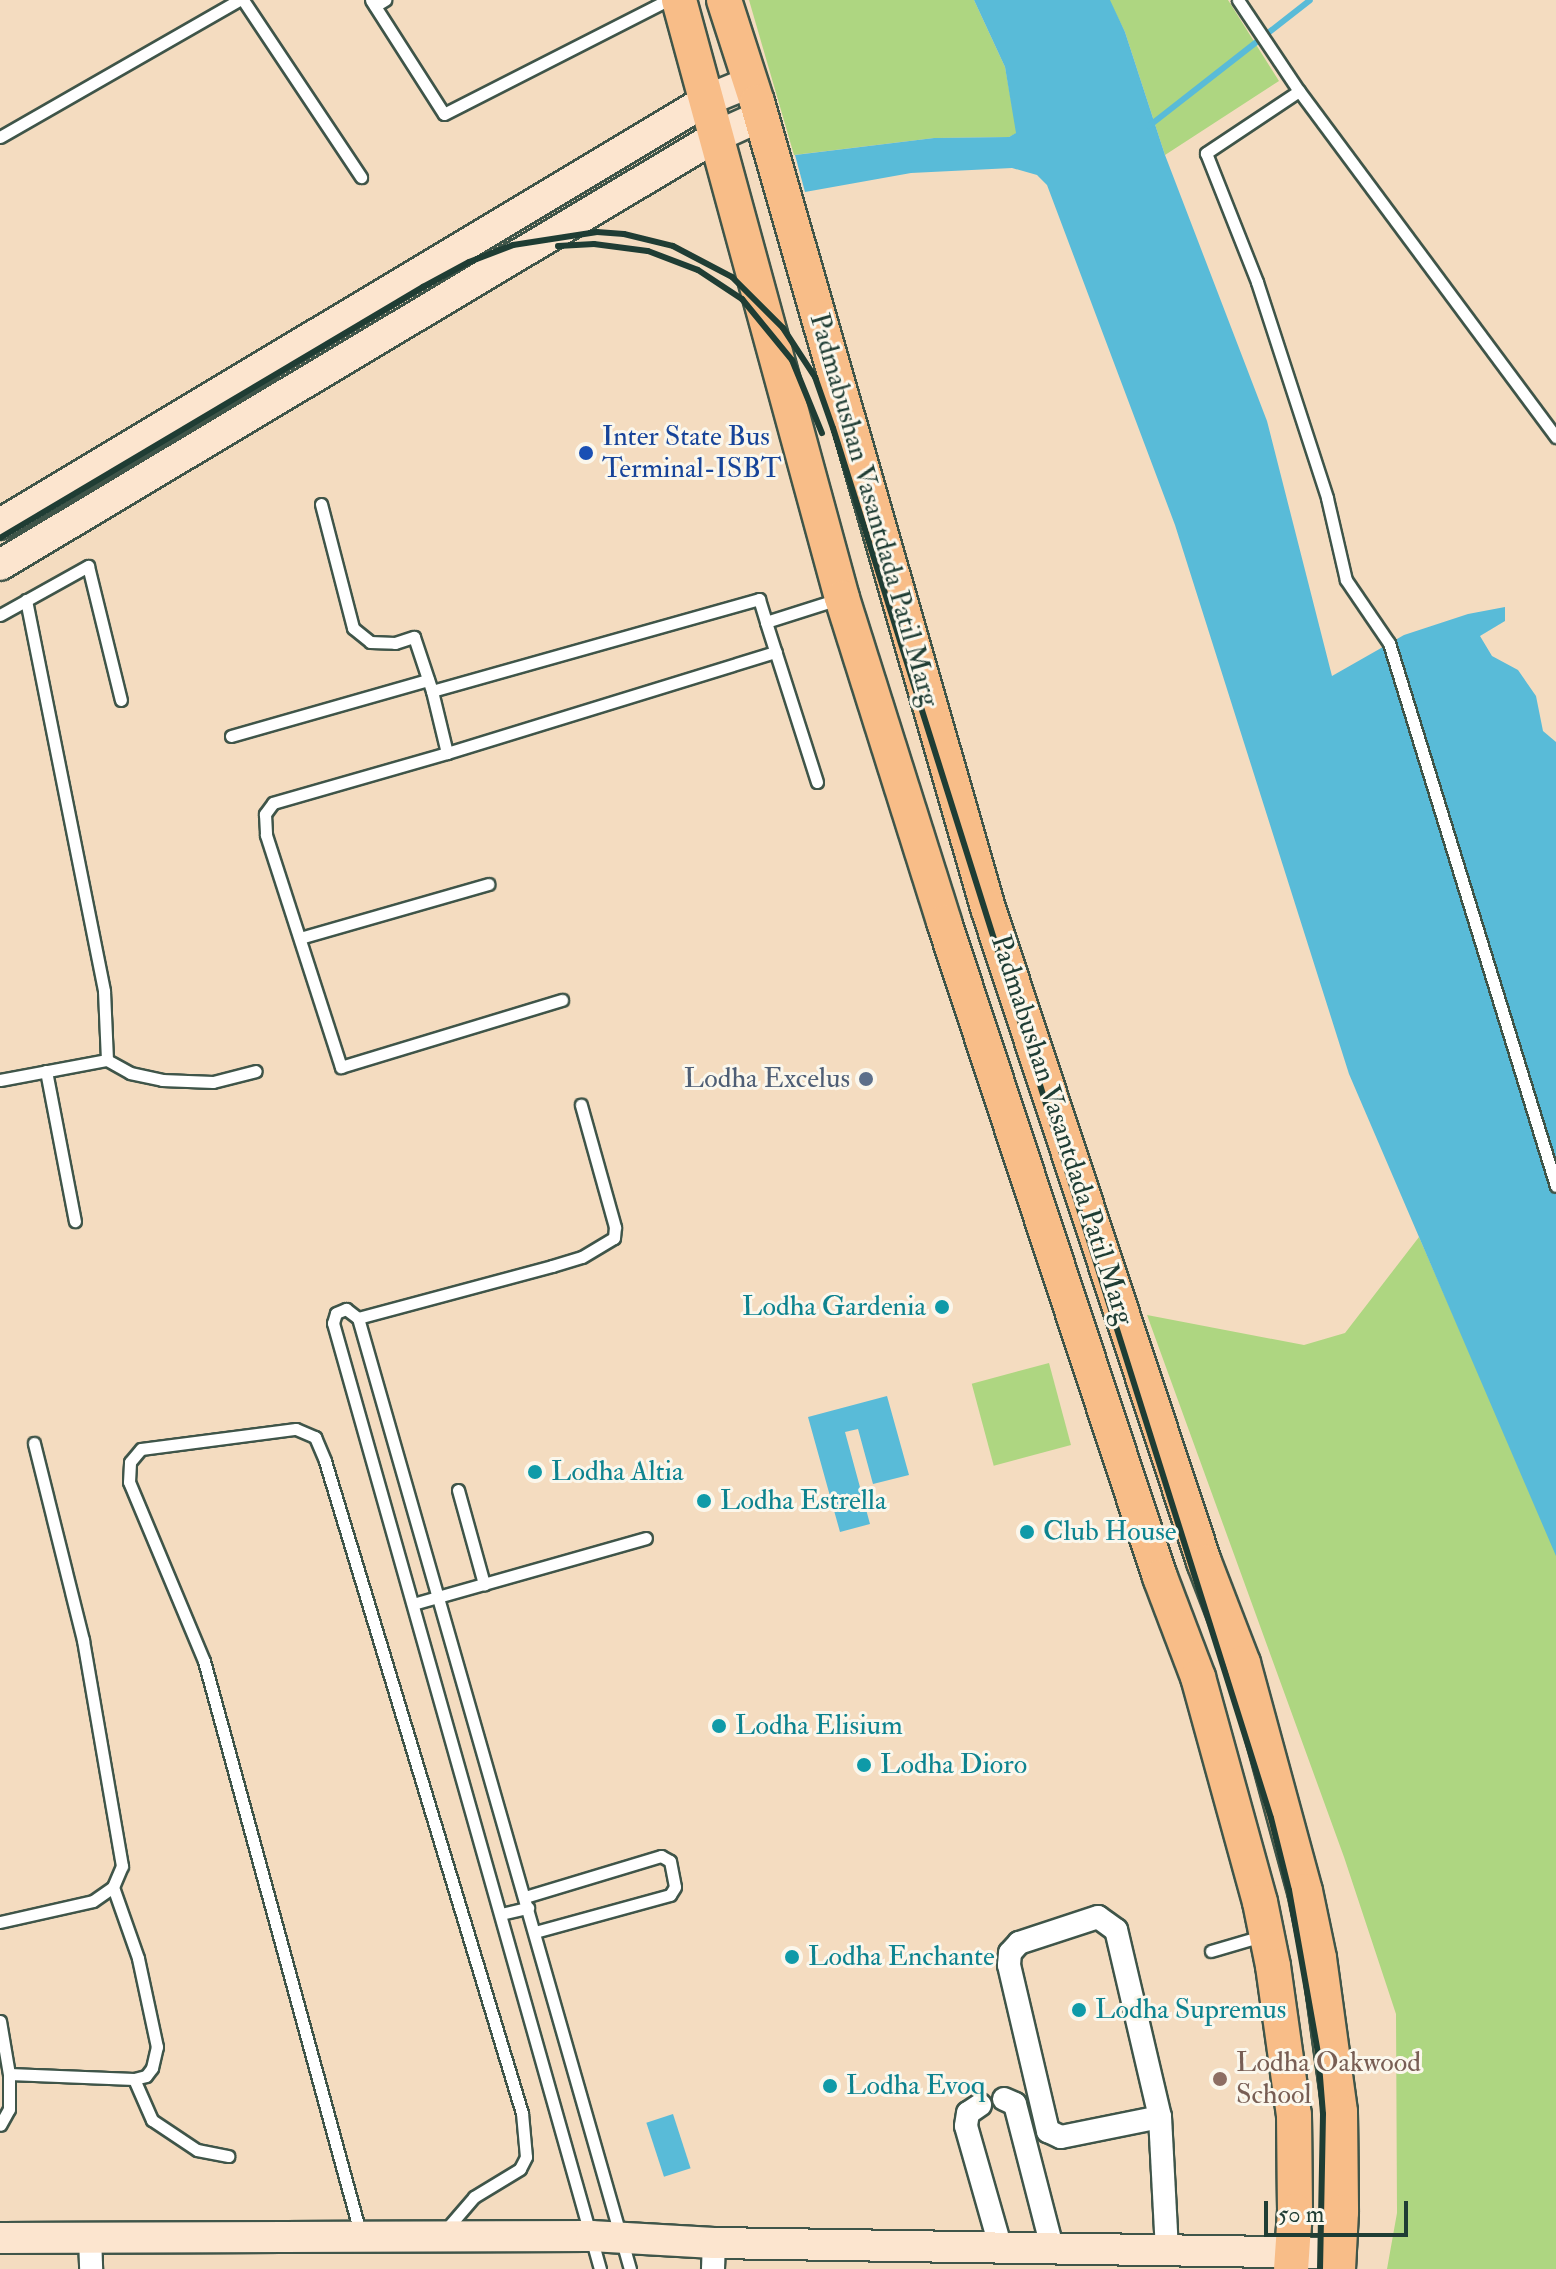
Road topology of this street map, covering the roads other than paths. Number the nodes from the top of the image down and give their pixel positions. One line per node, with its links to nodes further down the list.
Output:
1 (241, 0): 12 (lane); 13 (lane)
2 (668, 0): 6 (lane)
3 (679, 0): 9 (main road, Padmabushan Vasantdada Patil Marg)
4 (724, 0): 7 (main road, Padmabushan Vasantdada Patil Marg)
5 (1238, 0): 8 (lane)
6 (377, 2)
7 (751, 82): 9 (main road); 10 (main road, Padmabushan Vasantdada Patil Marg)
8 (1299, 91): 18 (lane); 44 (lane)
9 (707, 100): 11 (main road, Padmabushan Vasantdada Patil Marg); 16 (main road)
10 (761, 116): 11 (main road); 14 (main road, Padmabushan Vasantdada Patil Marg)
11 (717, 136): 15 (main road, Padmabushan Vasantdada Patil Marg); 17 (main road)
12 (0, 137)
13 (361, 177)
14 (803, 263): 15 (main road); 30 (main road, Padmabushan Vasantdada Patil Marg)
15 (755, 276): 22 (main road, Padmabushan Vasantdada Patil Marg)
16 (410, 280): 17 (main road); 20 (main road)
17 (430, 310): 21 (main road)
18 (1556, 437)
19 (321, 504): 27 (lane)
20 (0, 524)
21 (0, 565)
22 (842, 598): 25 (lane); 32 (main road, Padmabushan Vasantdada Patil Marg)
23 (26, 600): 24 (lane); 28 (lane); 39 (lane)
24 (0, 615)
25 (766, 622): 26 (lane); 27 (lane)
26 (776, 652): 31 (lane); 33 (lane)
27 (430, 686): 29 (lane); 31 (lane)
28 (121, 700)
29 (231, 736)
30 (941, 743): 32 (main road); 34 (main road, Padmabushan Vasantdada Patil Marg)
31 (447, 753): 37 (lane)
32 (892, 757): 35 (main road, Padmabushan Vasantdada Patil Marg)
33 (817, 782)
34 (956, 796): 35 (main road); 80 (main road, Padmabushan Vasantdada Patil Marg)
35 (908, 808): 58 (main road, Padmabushan Vasantdada Patil Marg)
36 (488, 884): 37 (lane)
37 (300, 938): 38 (lane)
38 (562, 1000)
39 (107, 1060): 40 (lane); 41 (lane)
40 (46, 1071): 42 (lane); 45 (lane)
41 (256, 1071)
42 (0, 1080)
43 (581, 1105): 46 (lane)
44 (1556, 1186)
45 (75, 1221)
46 (358, 1318): 51 (lane); 52 (lane)
47 (34, 1443): 53 (lane)
48 (458, 1490): 50 (lane)
49 (646, 1538): 50 (lane)
50 (484, 1584): 51 (lane)
51 (438, 1596): 52 (lane); 54 (lane)
52 (413, 1604): 55 (lane)
53 (113, 1887): 56 (lane); 62 (lane)
54 (526, 1902): 55 (lane); 57 (lane); 57 (lane)
55 (501, 1914): 71 (lane)
56 (0, 1922)
57 (535, 1932): 73 (lane)
58 (1267, 1935): 59 (lane); 79 (main road, Padmabushan Vasantdada Patil Marg)
59 (1211, 1951)
60 (0, 2021): 61 (lane)
61 (9, 2074): 62 (lane); 66 (lane)
62 (134, 2079): 67 (lane)
63 (1004, 2099): 75 (street)
64 (980, 2105): 74 (street)
65 (1160, 2117): 65 (street); 76 (street)
66 (0, 2125)
67 (228, 2156)
68 (90, 2236): 69 (main road); 72 (main road); 81 (street)
69 (361, 2236): 70 (main road); 70 (lane)
70 (439, 2236): 71 (main road)
71 (591, 2236): 73 (main road); 82 (lane)
72 (0, 2238)
73 (623, 2239): 77 (main road); 83 (lane)
74 (1000, 2245): 75 (main road); 78 (main road)
75 (1052, 2247): 76 (main road)
76 (1167, 2249): 79 (main road)
77 (714, 2256): 78 (main road)
78 (914, 2258)
79 (1292, 2261): 80 (main road)
80 (1338, 2261)
81 (91, 2269)
82 (600, 2269)
83 (630, 2269)

